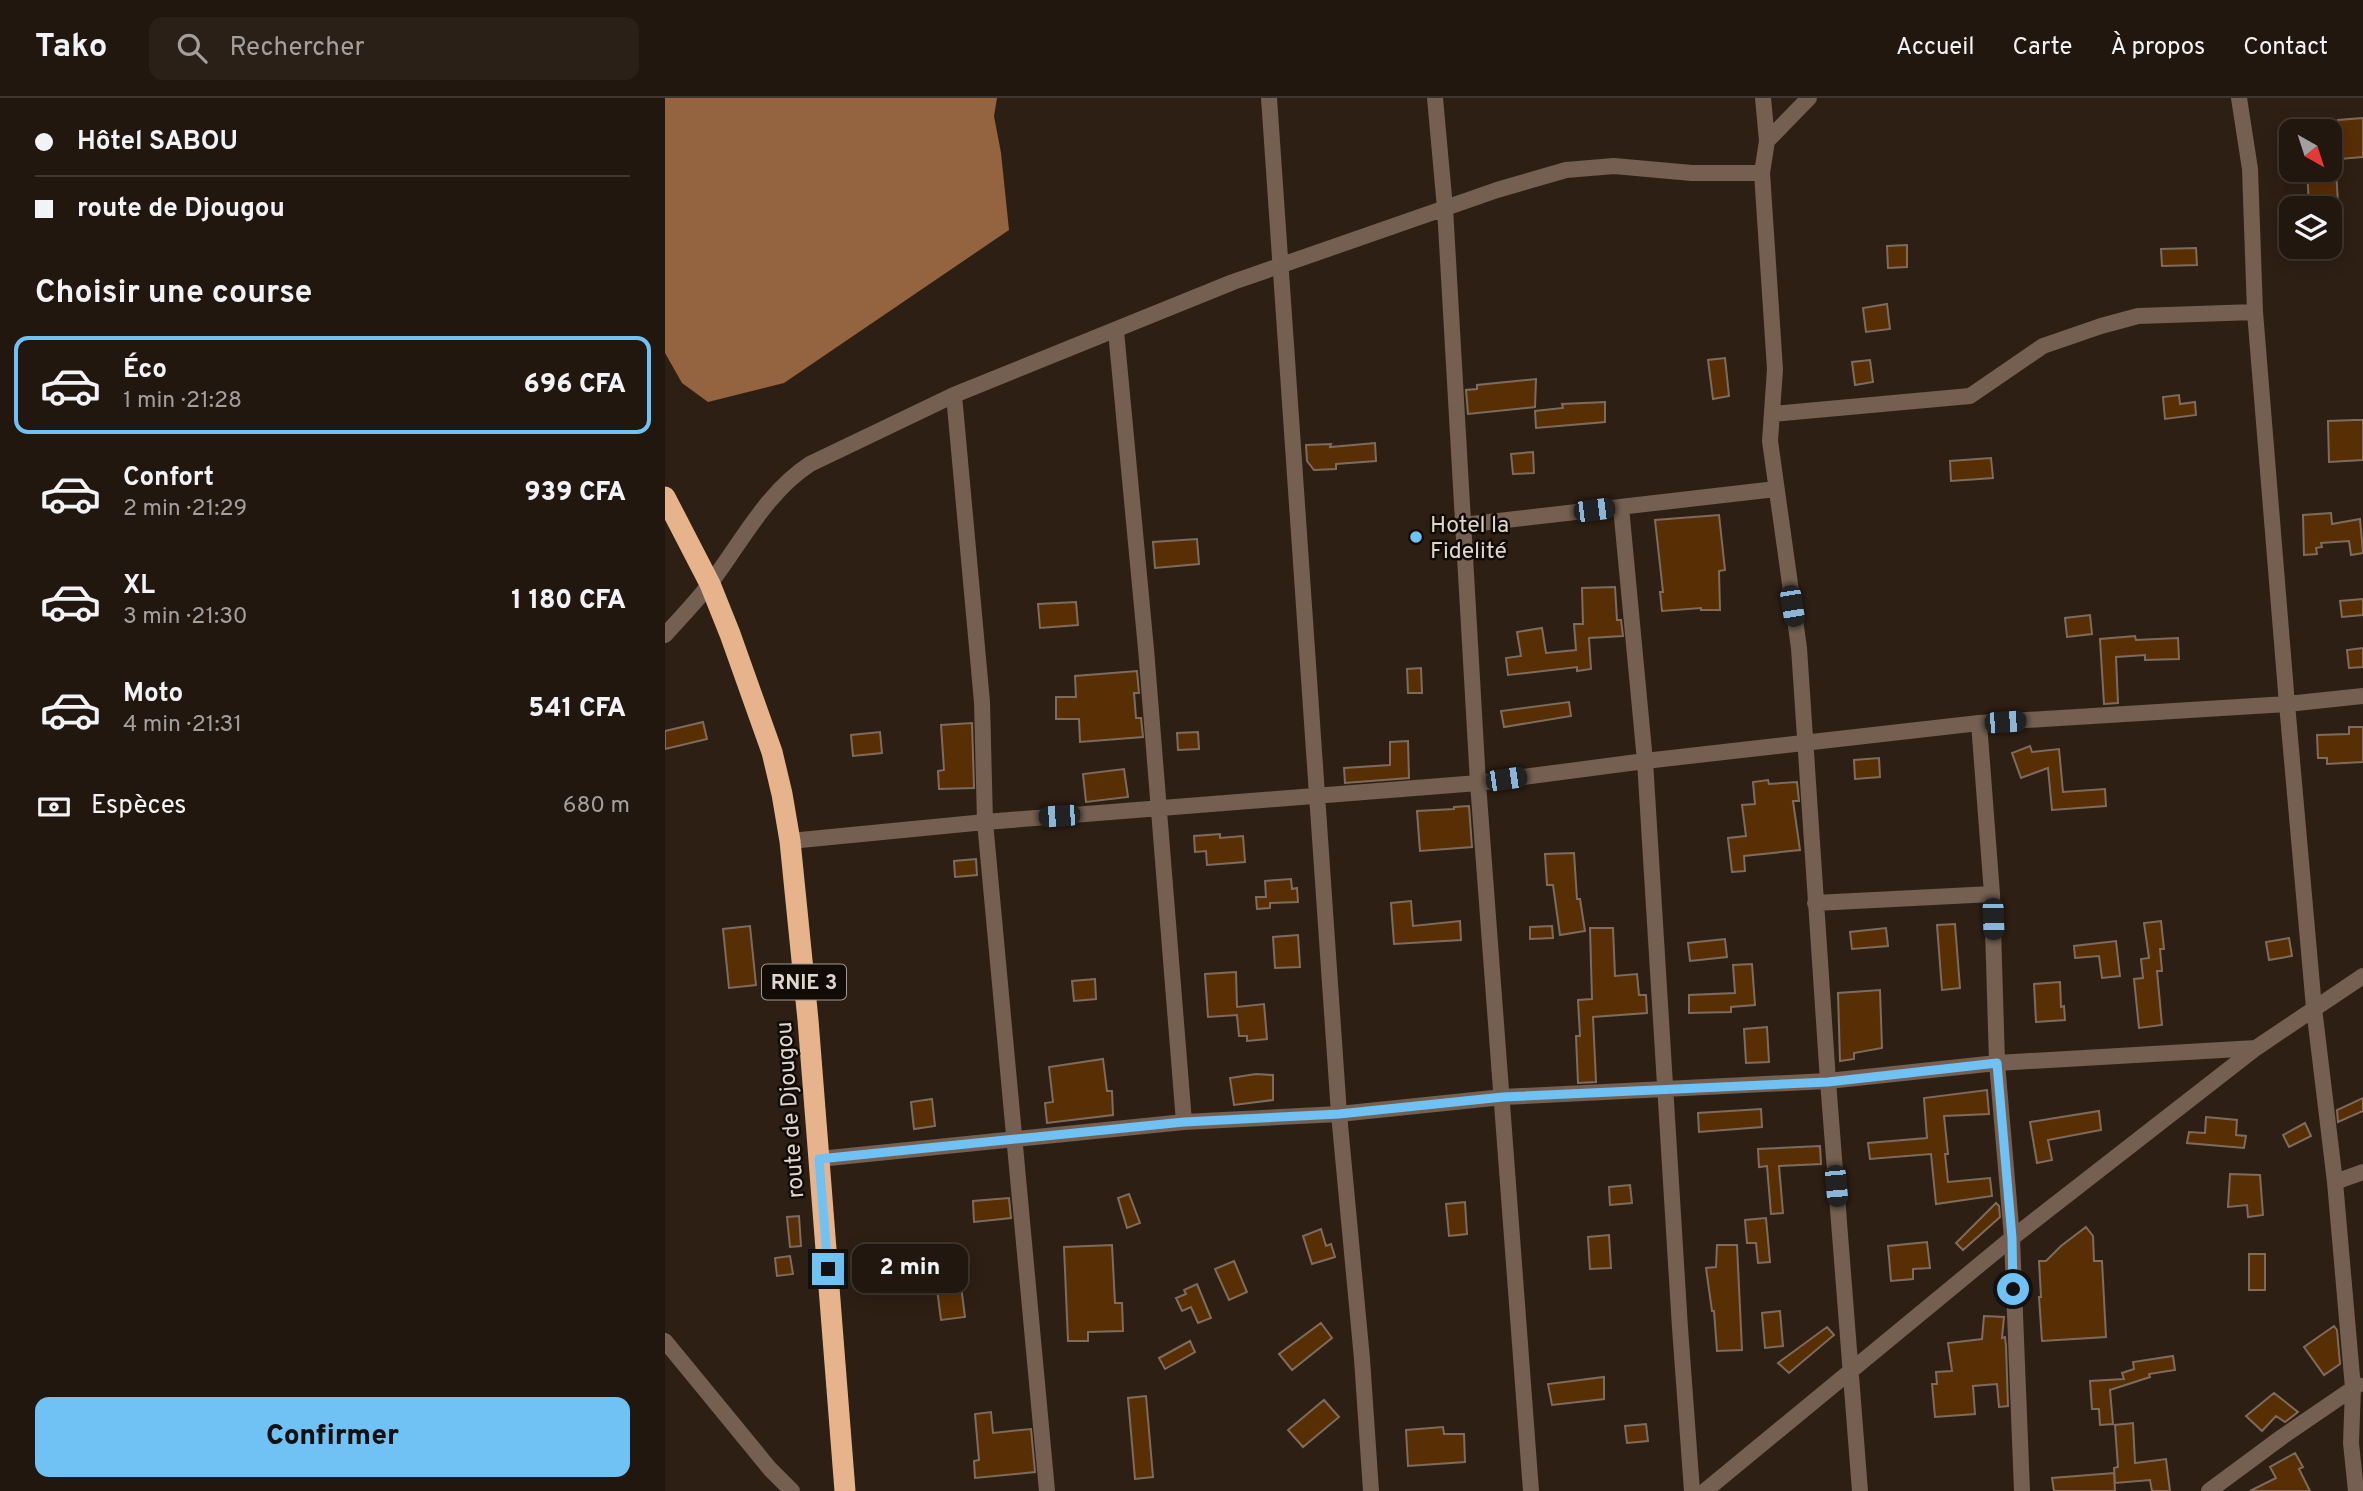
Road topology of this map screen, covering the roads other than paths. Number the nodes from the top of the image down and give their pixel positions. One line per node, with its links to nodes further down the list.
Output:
1 (1269, 98): 9 (street)
2 (1436, 98): 8 (street)
3 (1763, 98): 6 (street)
4 (1809, 98): 6 (street)
5 (2239, 98): 10 (street)
6 (1767, 141): 7 (street)
7 (1762, 173): 8 (street); 13 (street)
8 (1445, 208): 9 (street); 17 (street)
9 (1281, 266): 11 (street); 26 (street)
10 (2255, 312): 13 (street); 21 (street)
11 (1116, 331): 12 (street); 27 (street)
12 (954, 395): 18 (street); 28 (street)
13 (1773, 414): 14 (street)
14 (1776, 489): 16 (street); 23 (street)
15 (665, 496): 18 (highway, route de Djougou / RNIE 3)
16 (1621, 507): 17 (street); 24 (street)
17 (1463, 525): 25 (street)
18 (710, 584): 19 (street); 29 (highway, route de Djougou / RNIE 3)
19 (665, 635)
20 (2363, 696): 21 (street)
21 (2287, 704): 22 (street); 33 (street)
22 (1979, 723): 23 (street); 30 (street)
23 (1804, 745): 24 (street); 31 (street)
24 (1645, 761): 25 (street); 37 (street)
25 (1478, 783): 26 (street); 38 (street)
26 (1317, 795): 27 (street); 39 (street)
27 (1158, 808): 28 (street); 40 (street)
28 (985, 822): 29 (street); 41 (street)
29 (790, 841): 42 (highway, route de Djougou / RNIE 3)
30 (1992, 894): 31 (street); 35 (street)
31 (1815, 903): 36 (street)
32 (2363, 976): 33 (street)
33 (2314, 1008): 34 (street); 44 (street)
34 (2256, 1048): 35 (street); 45 (street)
35 (1997, 1063): 36 (street); 45 (street)
36 (1828, 1082): 37 (street); 47 (street)
37 (1665, 1088): 38 (street); 54 (street)
38 (1503, 1097): 39 (street); 53 (street)
39 (1339, 1114): 40 (street); 52 (street)
40 (1184, 1122): 41 (street)
41 (1016, 1138): 42 (street); 51 (street)
42 (819, 1159): 50 (highway, route de Djougou / RNIE 3)
43 (2363, 1172): 44 (street)
44 (2335, 1182): 48 (street)
45 (2012, 1238): 47 (street); 57 (street)
46 (665, 1342): 49 (street)
47 (1851, 1370): 55 (street); 56 (street)
48 (2358, 1385): 58 (street); 59 (street)
49 (792, 1491)
50 (845, 1491)
51 (1047, 1491)
52 (1371, 1491)
53 (1531, 1491)
54 (1692, 1491)
55 (1705, 1491)
56 (1860, 1491)
57 (2022, 1491)
58 (2209, 1491)
59 (2356, 1491)

